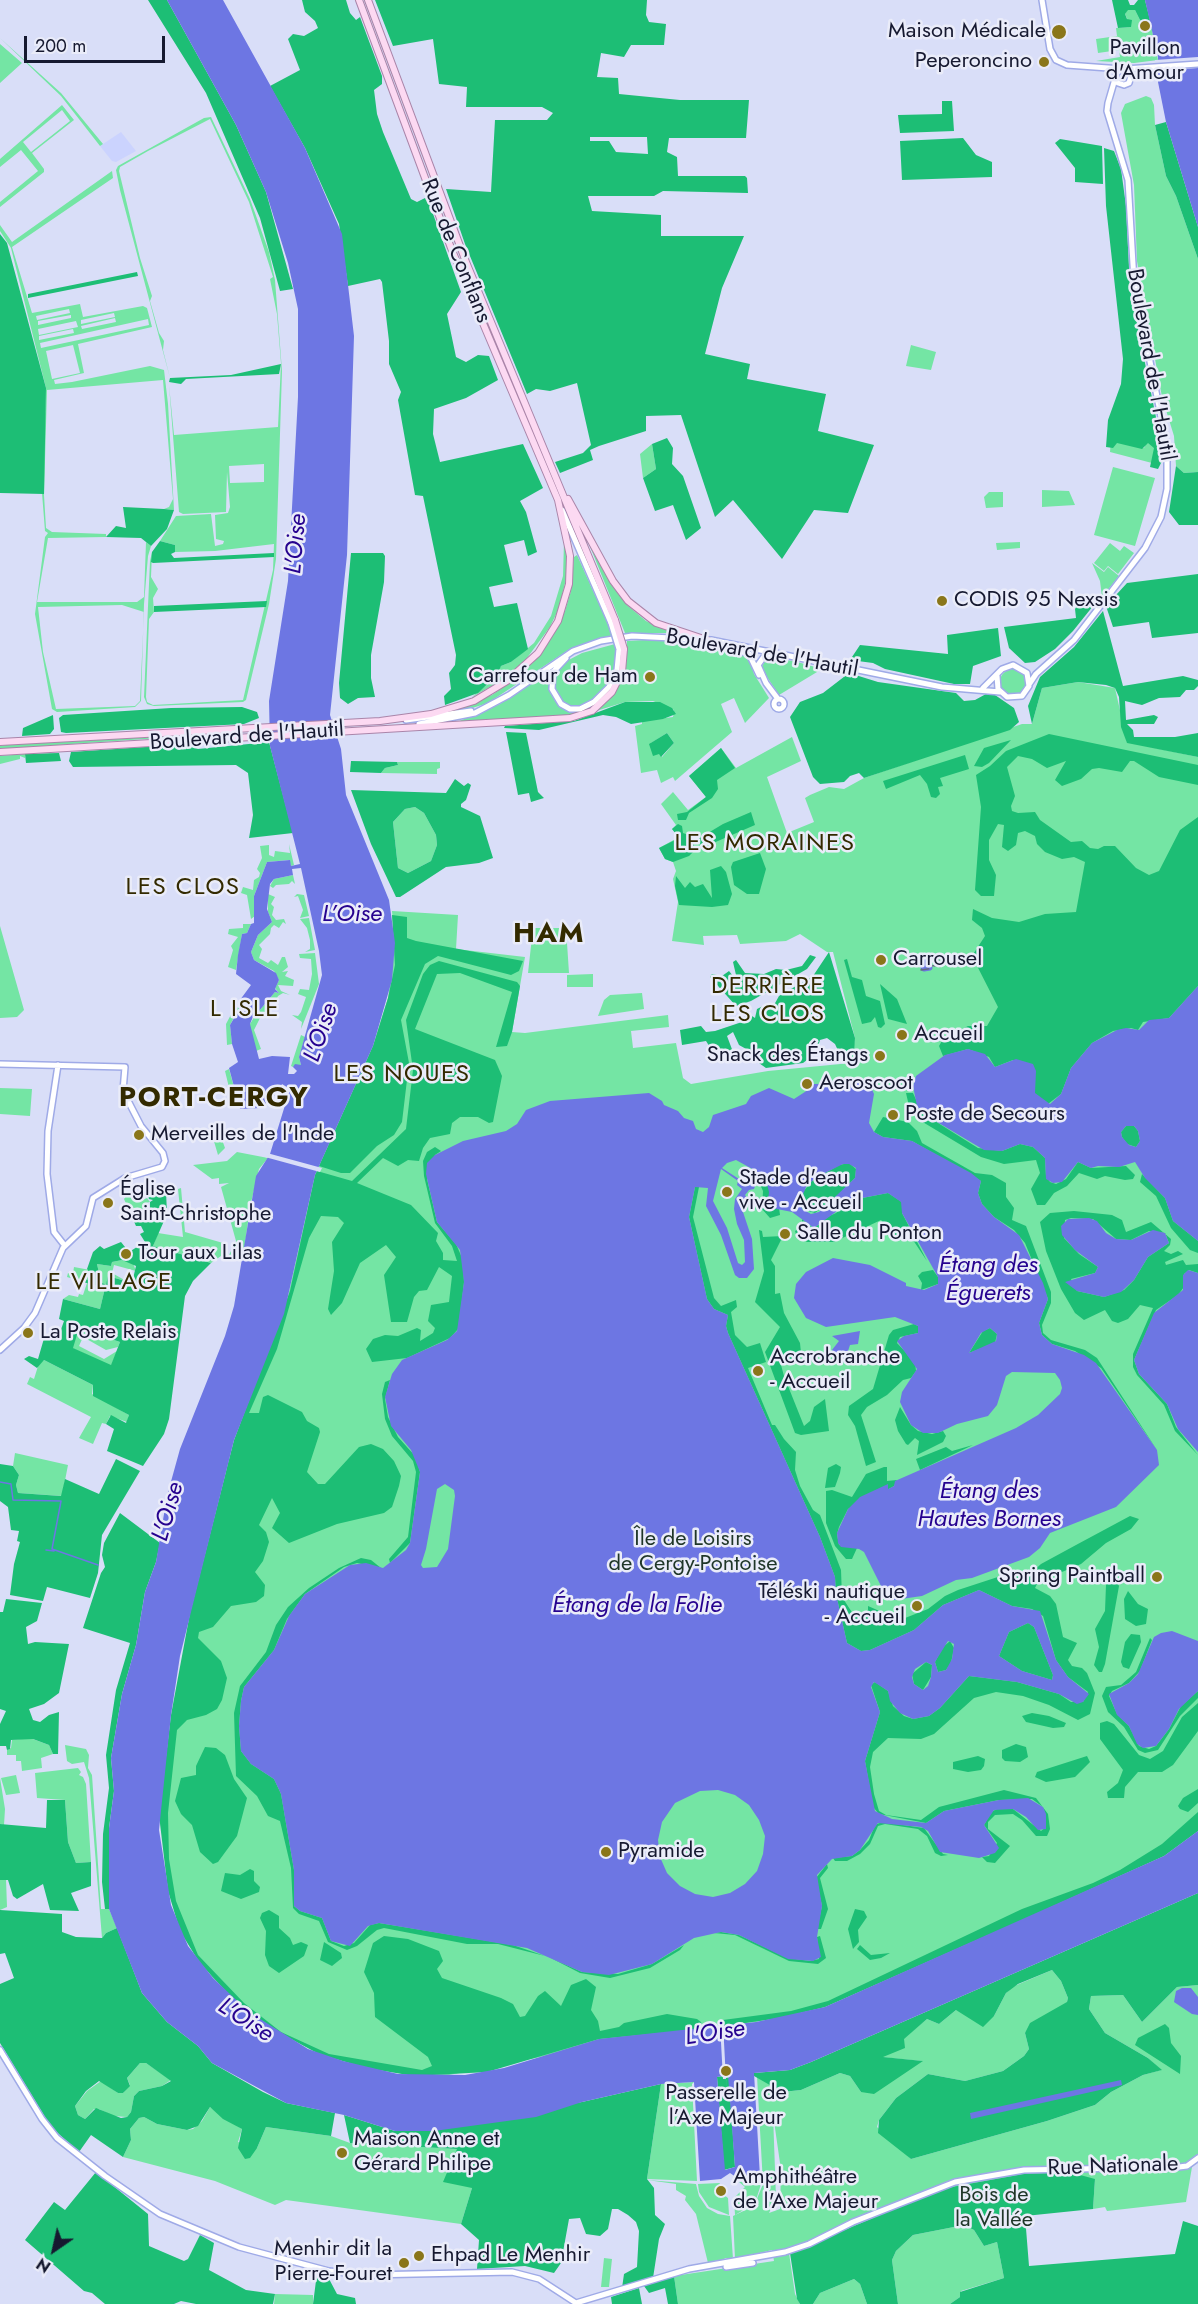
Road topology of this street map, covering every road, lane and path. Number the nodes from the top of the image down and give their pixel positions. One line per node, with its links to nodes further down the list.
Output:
1 (359, 0): 12 (main road, Rue de Conflans)
2 (368, 0): 11 (main road, Rue de Conflans)
3 (1042, 0): 5 (main road)
4 (1198, 64): 7 (main road)
5 (1105, 67): 6 (main road); 8 (main road)
6 (1123, 69): 7 (main road); 8 (main road); 9 (main road)
7 (1140, 69): 9 (main road)
8 (1115, 77): 9 (main road); 10 (main road, Boulevard de l'Hautil)
9 (1129, 82): 10 (main road)
10 (1111, 96): 19 (main road, Boulevard de l'Hautil)
11 (555, 476): 13 (main road); 14 (main road)
12 (558, 500): 13 (main road); 28 (main road, Rue de Conflans)
13 (613, 621): 17 (main road, bridge)
14 (706, 640): 15 (main road, Boulevard de l'Hautil); 16 (main road, Boulevard de l'Hautil)
15 (715, 641): 18 (main road, Boulevard de l'Hautil); 22 (main road)
16 (579, 648): 17 (main road); 27 (main road, Boulevard de l'Hautil)
17 (621, 649): 29 (main road)
18 (787, 656): 22 (main road); 24 (main road, Boulevard de l'Hautil)
19 (1043, 667): 20 (main road); 23 (main road, Boulevard de l'Hautil)
20 (1024, 669): 21 (main road); 23 (main road)
21 (997, 676): 24 (main road); 25 (main road)
22 (766, 683): 26 (main road)
23 (1030, 683): 25 (main road)
24 (979, 689): 25 (main road, Boulevard de l'Hautil)
25 (1000, 692)
26 (776, 700)
27 (490, 705): 28 (main road, Boulevard de l'Hautil); 29 (main road, Boulevard de l'Hautil)
28 (380, 721): 30 (main road, Boulevard de l'Hautil)
29 (393, 728): 31 (main road, Boulevard de l'Hautil)
30 (0, 742)
31 (0, 752)
32 (0, 1064): 33 (main road)
33 (58, 1065): 34 (main road); 34 (main road)
34 (65, 1246): 35 (main road)
35 (0, 1350)
36 (0, 2050): 37 (main road, Rue Nationale)
37 (1198, 2158)

